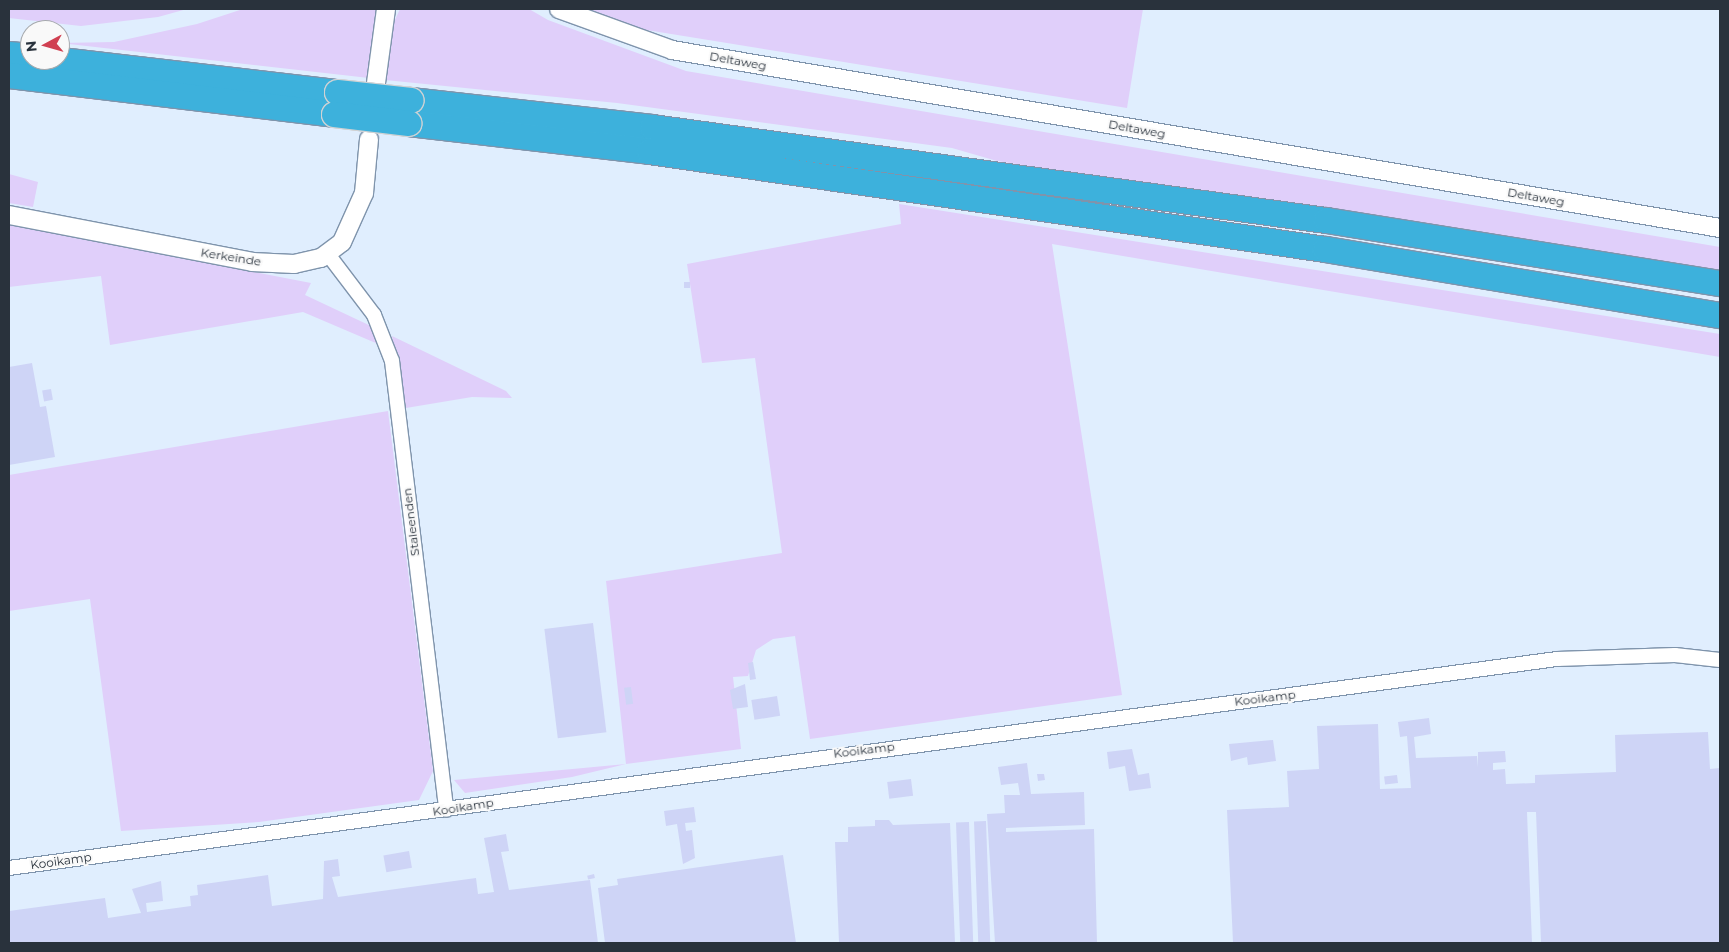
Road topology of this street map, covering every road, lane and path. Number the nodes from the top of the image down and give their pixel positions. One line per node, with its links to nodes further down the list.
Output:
1 (386, 9): 5 (street)
2 (559, 9): 10 (street, Deltaweg)
3 (70, 62): 6 (highway)
4 (9, 75): 6 (highway)
5 (376, 82)
6 (336, 103): 7 (highway, bridge)
7 (409, 112): 12 (highway); 13 (highway)
8 (369, 139): 11 (street, Kerkeinde)
9 (9, 215): 11 (street, Kerkeinde)
10 (1720, 228)
11 (327, 253): 15 (street, Staleenden)
12 (1720, 283)
13 (1720, 315)
14 (1720, 660): 15 (street, Kooikamp)
15 (446, 810): 16 (street, Kooikamp)
16 (9, 868)

